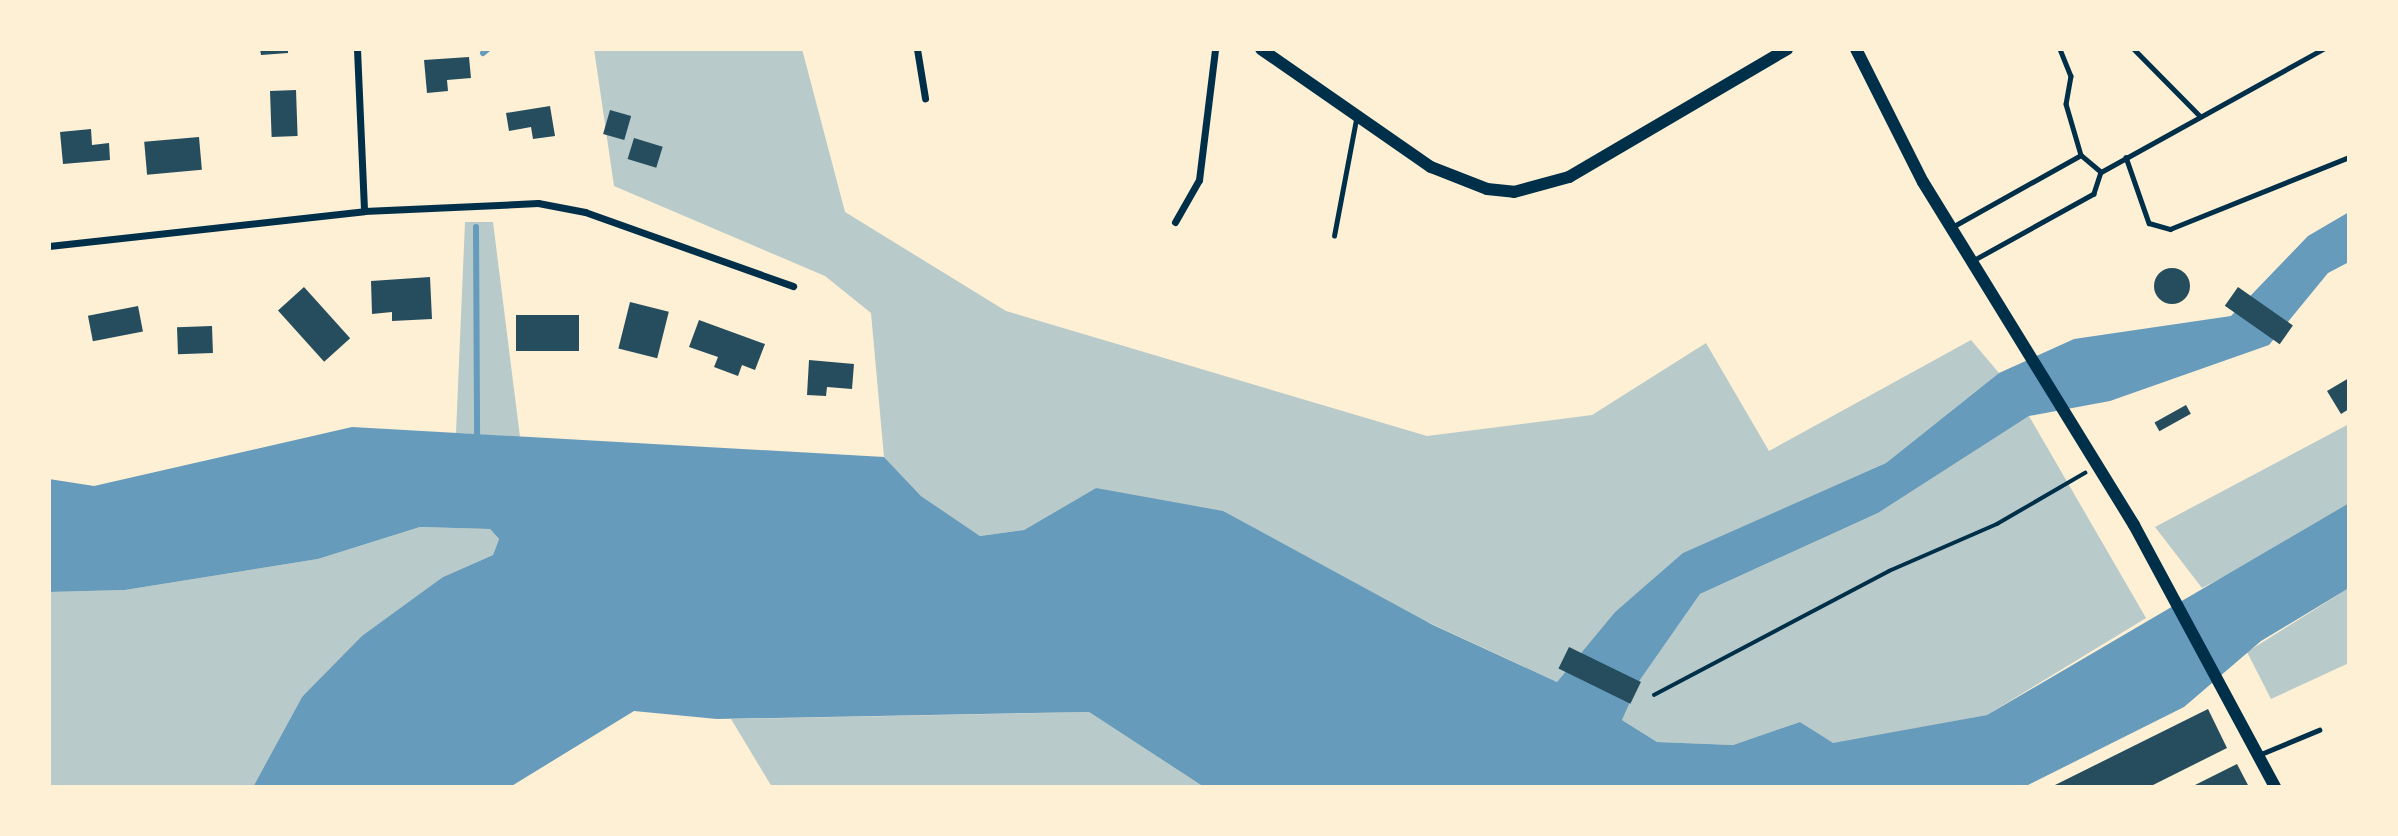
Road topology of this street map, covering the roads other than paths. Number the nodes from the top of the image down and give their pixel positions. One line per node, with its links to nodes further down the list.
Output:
1 (357, 49): 17 (street)
2 (916, 49): 10 (street)
3 (1215, 49): 18 (street)
4 (1261, 49): 11 (main road)
5 (1787, 49): 11 (main road)
6 (1856, 49): 19 (main road)
7 (2060, 49): 13 (lane)
8 (2134, 49): 12 (lane)
9 (2323, 49): 12 (lane)
10 (925, 98)
11 (1357, 115): 20 (lane)
12 (2199, 115): 14 (lane)
13 (2081, 155): 16 (lane); 19 (lane)
14 (2126, 157): 15 (lane); 16 (lane)
15 (2349, 157)
16 (2101, 172): 22 (lane)
17 (364, 211): 21 (street); 23 (street)
18 (1175, 222)
19 (1951, 228): 22 (main road)
20 (1334, 236)
21 (49, 246)
22 (1972, 262): 25 (main road)
23 (793, 286)
24 (2319, 730): 25 (lane)
25 (2257, 756): 26 (main road)
26 (2274, 787)

